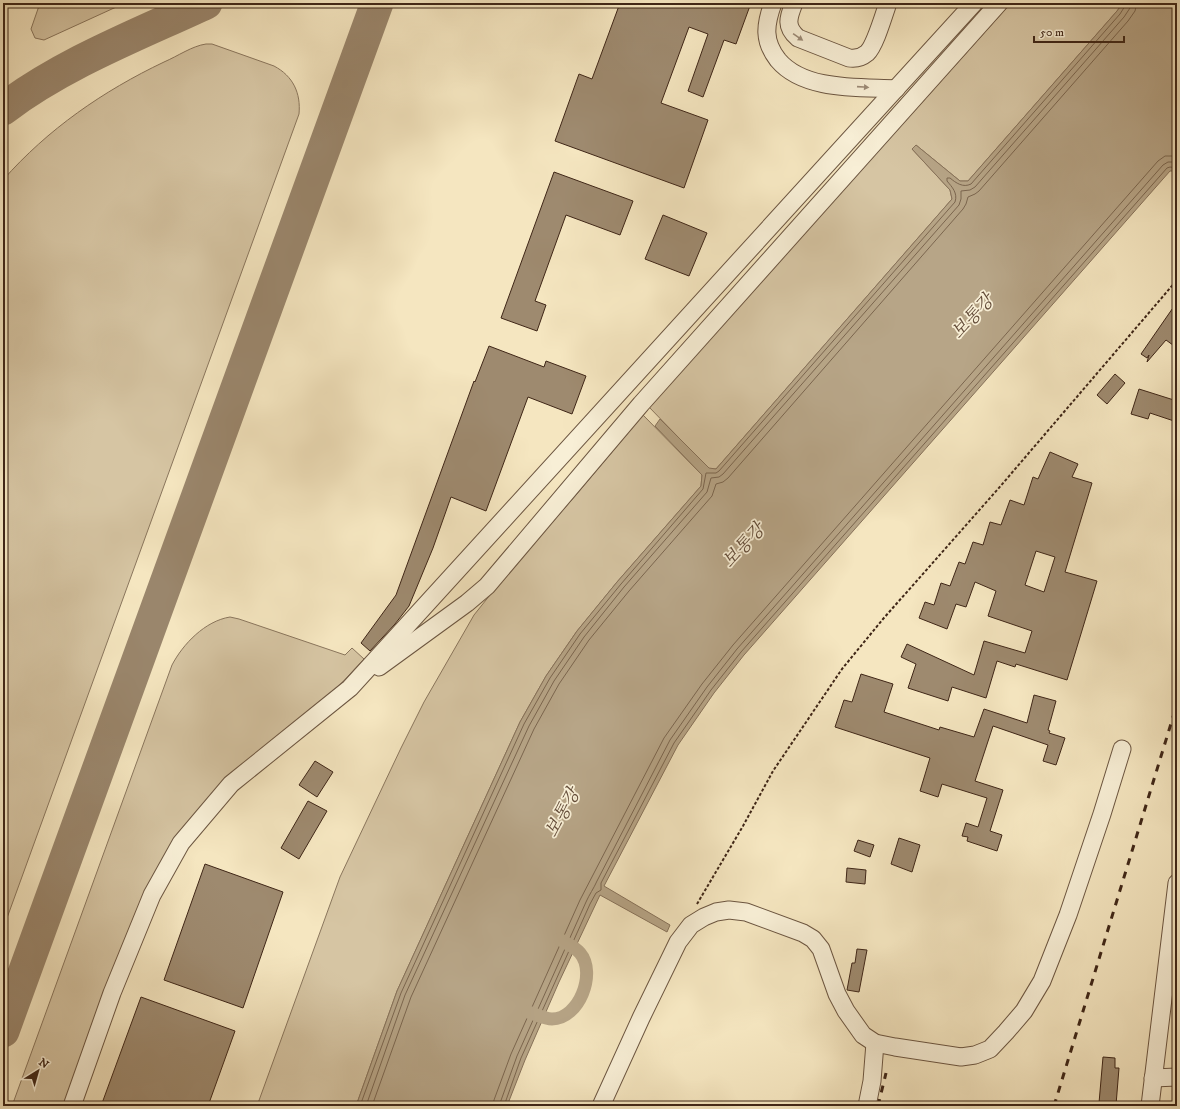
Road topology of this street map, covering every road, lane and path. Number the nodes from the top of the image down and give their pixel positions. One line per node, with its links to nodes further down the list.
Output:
1 (773, 3): 6 (street, one-way to 6)
2 (794, 3): 3 (street, one-way to 3)
3 (888, 3)
4 (974, 3): 6 (street)
5 (999, 3): 8 (street)
6 (896, 89): 8 (street)
7 (1177, 280): 11 (path)
8 (350, 688): 15 (street)
9 (1122, 749): 12 (street)
10 (1177, 883): 14 (street)
11 (694, 907)
12 (875, 1043): 16 (street); 17 (street)
13 (1177, 1077): 14 (street)
14 (1153, 1078): 18 (street)
15 (72, 1106)
16 (601, 1106)
17 (867, 1106)
18 (1150, 1106)

